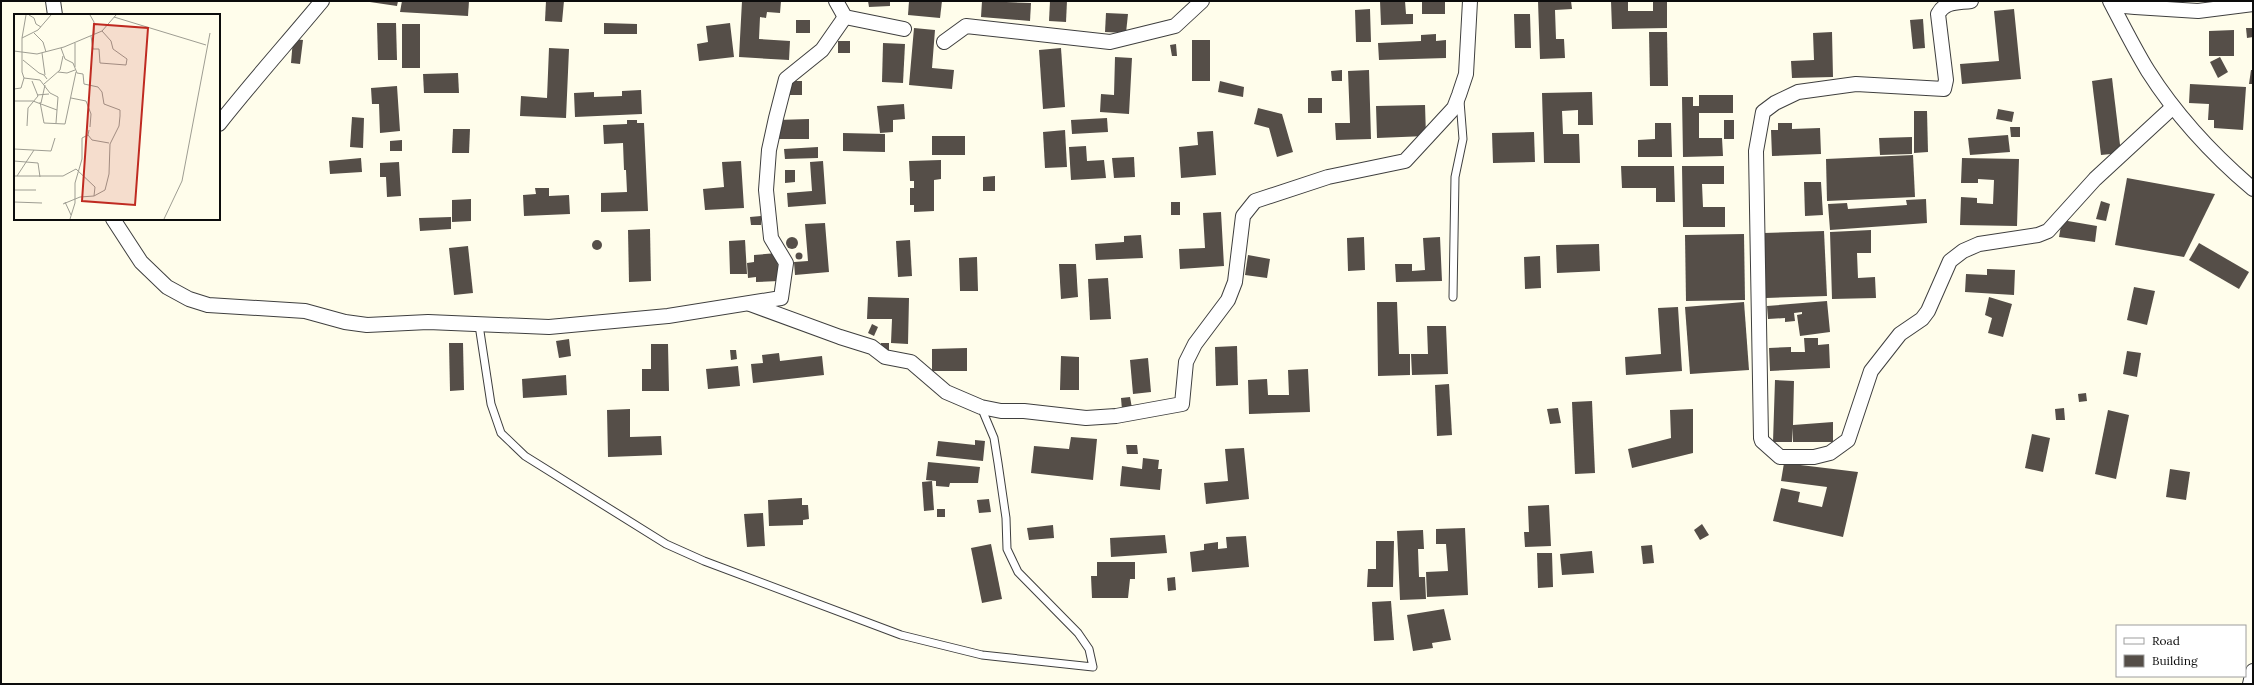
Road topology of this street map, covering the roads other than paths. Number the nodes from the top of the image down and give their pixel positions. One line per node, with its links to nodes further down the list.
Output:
1 (53, 1): 10 (street)
2 (322, 1): 16 (street)
3 (836, 1): 11 (street)
4 (1202, 1): 13 (street)
5 (1470, 1): 14 (street)
6 (1971, 1): 15 (street)
7 (2110, 1): 15 (street)
8 (2115, 1): 9 (street)
9 (2253, 4)
10 (55, 14)
11 (846, 17): 12 (street); 20 (street)
12 (904, 29)
13 (944, 42)
14 (1459, 95): 19 (lane); 22 (street)
15 (2173, 107): 17 (street)
16 (220, 123)
17 (2253, 189)
18 (114, 220): 21 (street)
19 (1453, 297)
20 (748, 303): 21 (street); 22 (street)
21 (479, 325): 22 (lane)
22 (981, 407)
23 (2253, 670): 24 (street)
24 (2250, 684)

